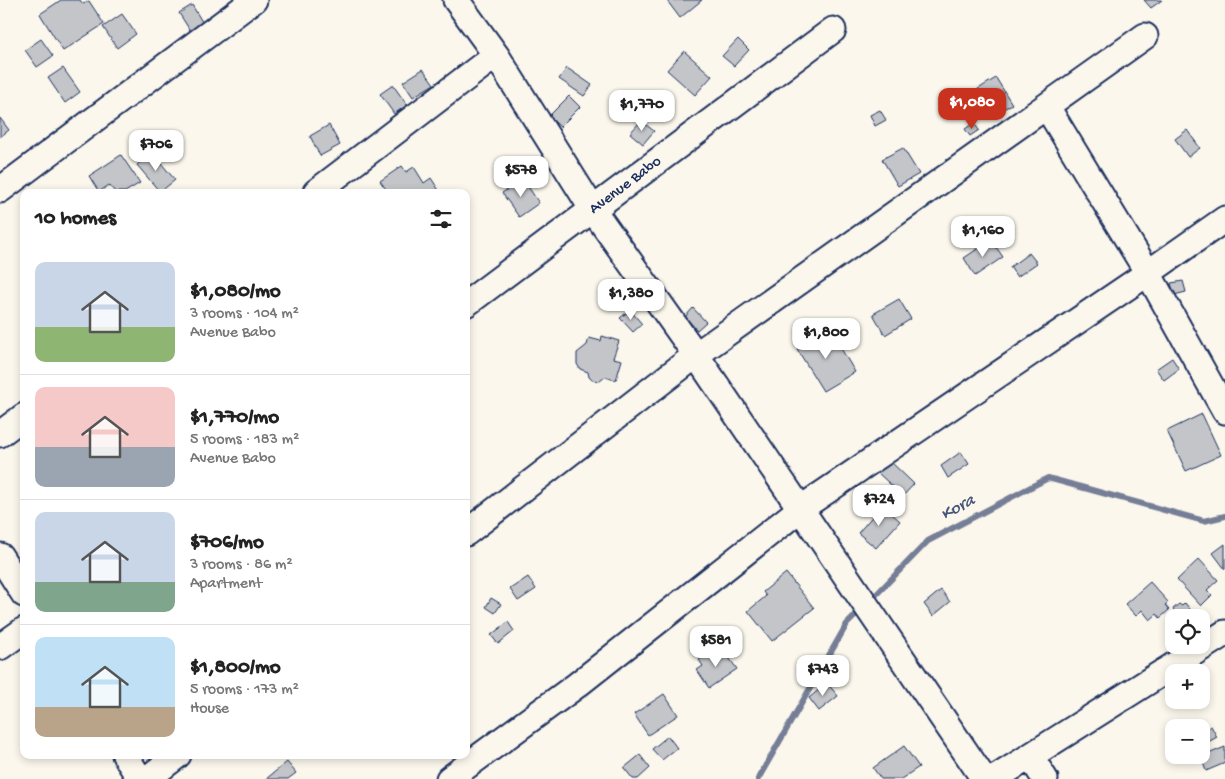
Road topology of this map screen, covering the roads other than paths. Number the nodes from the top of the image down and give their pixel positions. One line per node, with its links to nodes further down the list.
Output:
1 (254, 0): 8 (street)
2 (456, 0): 5 (street)
3 (833, 30): 9 (street, Avenue Babo)
4 (1145, 36): 6 (street)
5 (496, 55): 7 (street); 9 (street)
6 (1047, 107): 11 (street); 13 (street)
7 (320, 189)
8 (0, 190)
9 (593, 210): 12 (street, Avenue Babo); 13 (street)
10 (1225, 219): 11 (street)
11 (1148, 274): 14 (street); 17 (street)
12 (470, 301)
13 (696, 355): 17 (street); 18 (street)
14 (1225, 411)
15 (20, 419): 16 (street)
16 (0, 434)
17 (800, 509): 29 (street); 30 (street)
18 (470, 530)
19 (0, 556): 20 (street)
20 (20, 588)
21 (20, 633): 23 (street)
22 (1225, 633): 24 (street)
23 (0, 647)
24 (1030, 756): 31 (street); 32 (street)
25 (128, 759): 27 (street)
26 (173, 759): 28 (street)
27 (140, 779)
28 (147, 779)
29 (449, 779)
30 (984, 779)
31 (994, 779)
32 (1045, 779)

